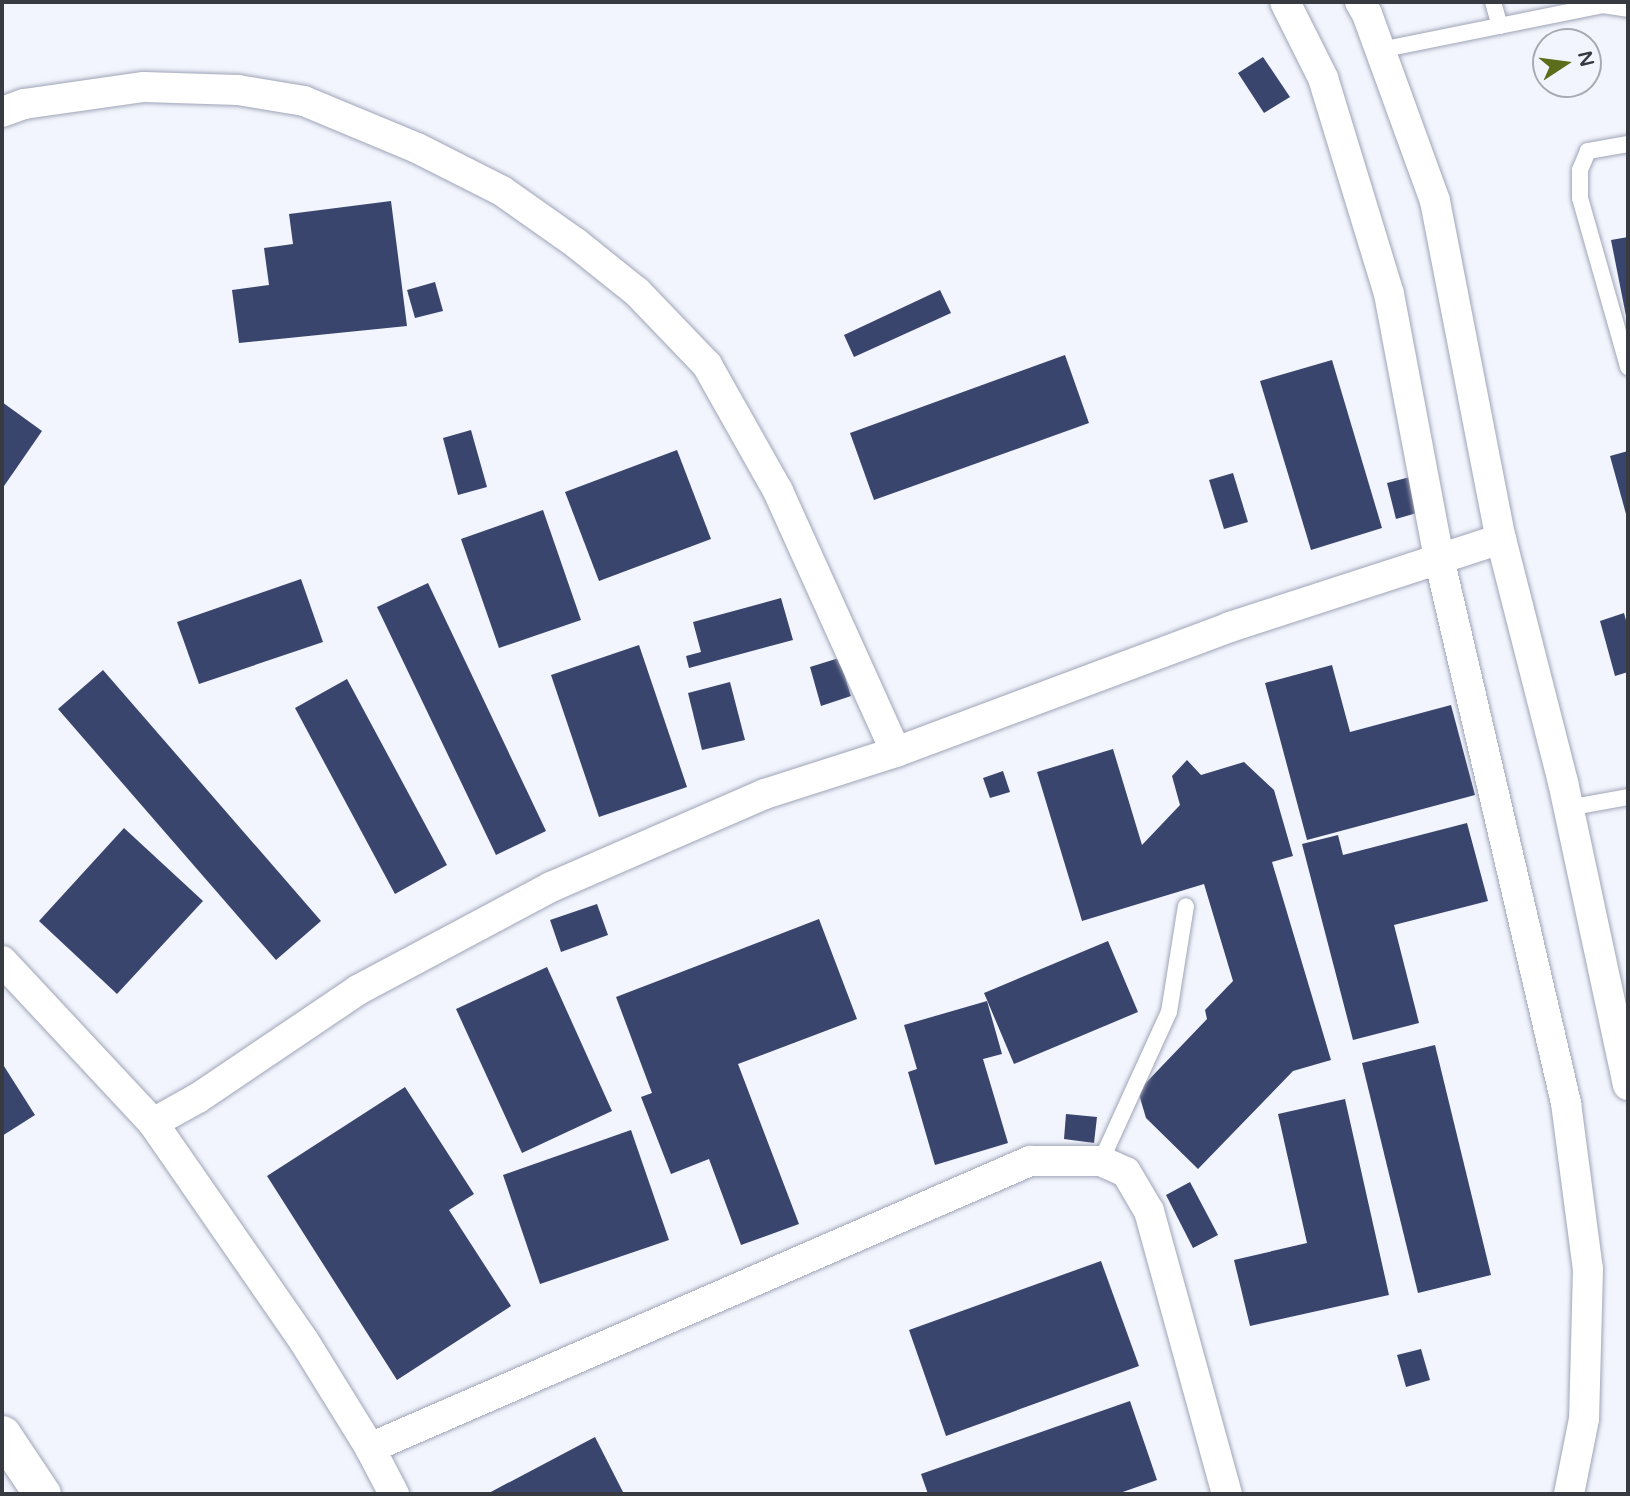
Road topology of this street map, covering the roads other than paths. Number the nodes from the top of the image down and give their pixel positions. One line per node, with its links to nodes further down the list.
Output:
1 (1285, 2): 12 (street)
2 (1360, 2): 7 (street)
3 (1493, 2): 6 (lane)
4 (1603, 3): 5 (lane); 6 (lane)
5 (1628, 9)
6 (1500, 26): 7 (lane)
7 (1380, 50): 11 (street)
8 (2, 112): 13 (street)
9 (1628, 144): 10 (lane)
10 (1628, 367)
11 (1501, 539): 12 (street); 15 (street)
12 (1439, 558): 13 (street); 26 (street)
13 (896, 751): 19 (street)
14 (1628, 797): 15 (lane)
15 (1568, 808): 18 (street)
16 (1186, 906): 20 (lane)
17 (2, 961): 19 (street)
18 (1628, 1085)
19 (153, 1123): 22 (street)
20 (1101, 1161): 22 (street); 25 (street)
21 (2, 1434): 23 (street)
22 (370, 1448): 24 (street)
23 (41, 1494)
24 (394, 1494)
25 (1227, 1494)
26 (1569, 1494)

